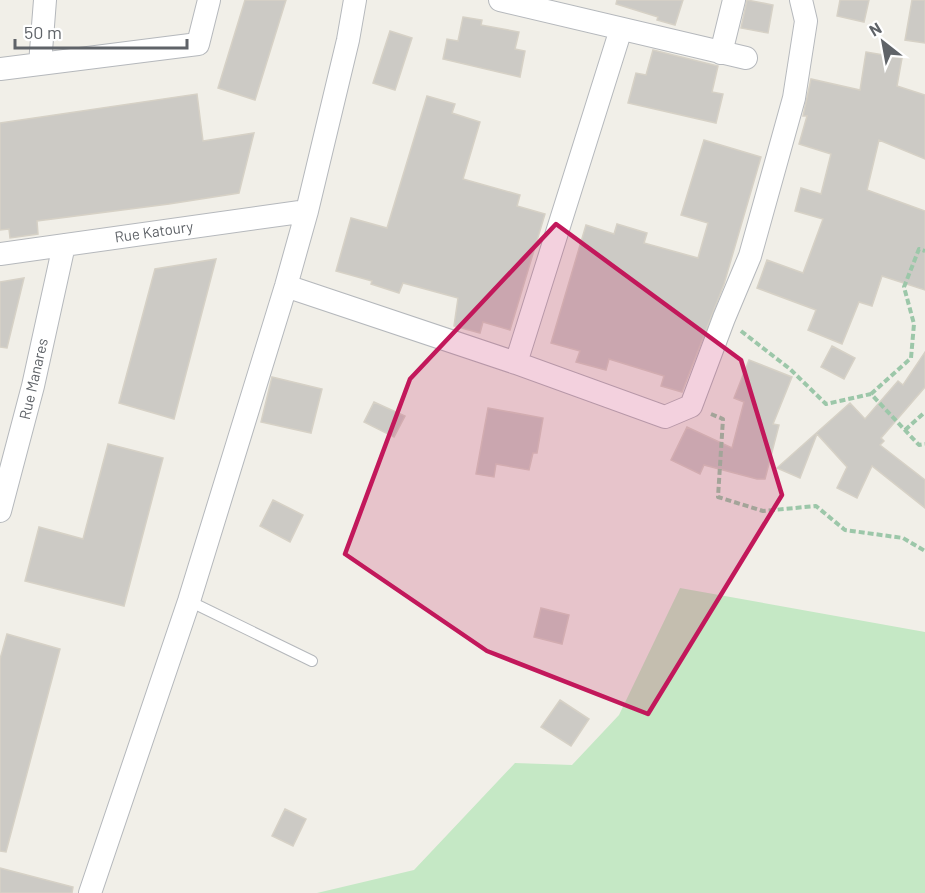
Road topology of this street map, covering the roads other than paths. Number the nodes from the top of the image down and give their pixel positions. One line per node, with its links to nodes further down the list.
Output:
1 (45, 0): 10 (street)
2 (209, 0): 10 (street)
3 (354, 0): 12 (street)
4 (500, 0): 7 (street)
5 (734, 0): 8 (street)
6 (801, 0): 16 (street)
7 (621, 29): 8 (street); 16 (street)
8 (721, 52): 9 (street)
9 (746, 58)
10 (40, 64): 11 (street)
11 (0, 69)
12 (308, 211): 13 (street, Rue Katoury); 15 (street)
13 (64, 245): 14 (street, Rue Katoury); 17 (street, Rue Manares)
14 (0, 254)
15 (286, 286): 16 (street); 18 (street)
16 (516, 363)
17 (0, 512)
18 (189, 601): 19 (lane); 20 (street)
19 (312, 660)
20 (90, 893)

